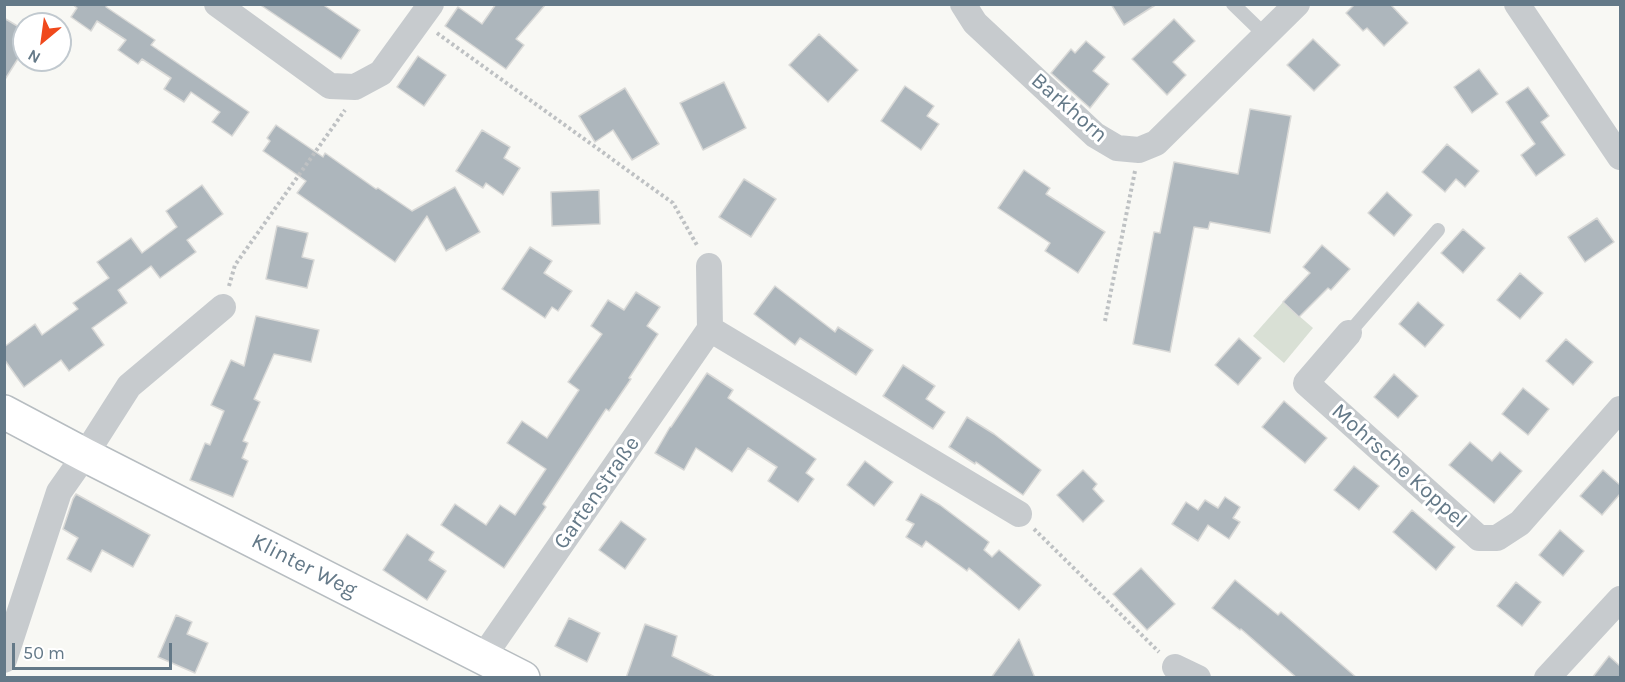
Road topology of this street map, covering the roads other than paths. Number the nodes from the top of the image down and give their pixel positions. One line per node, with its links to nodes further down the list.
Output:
1 (217, 4): 6 (street)
2 (963, 4): 7 (street, Barkhorn)
3 (1233, 4): 7 (lane)
4 (1297, 4): 7 (street)
5 (1517, 4): 8 (street)
6 (425, 12)
7 (1265, 35)
8 (1620, 157)
9 (1437, 230): 13 (lane)
10 (709, 266): 12 (street)
11 (223, 307): 16 (street)
12 (710, 329): 17 (street); 19 (street, Gartenstraße)
13 (1348, 333): 14 (street, Mohrsche Koppel)
14 (1620, 409)
15 (4, 412): 16 (street, Klinter Weg)
16 (85, 455): 19 (street, Klinter Weg); 20 (street)
17 (1019, 514)
18 (1620, 599): 24 (street)
19 (483, 657): 22 (street, Klinter Weg)
20 (4, 660)
21 (1175, 667): 23 (street)
22 (523, 678)
23 (1198, 678)
24 (1547, 678)

